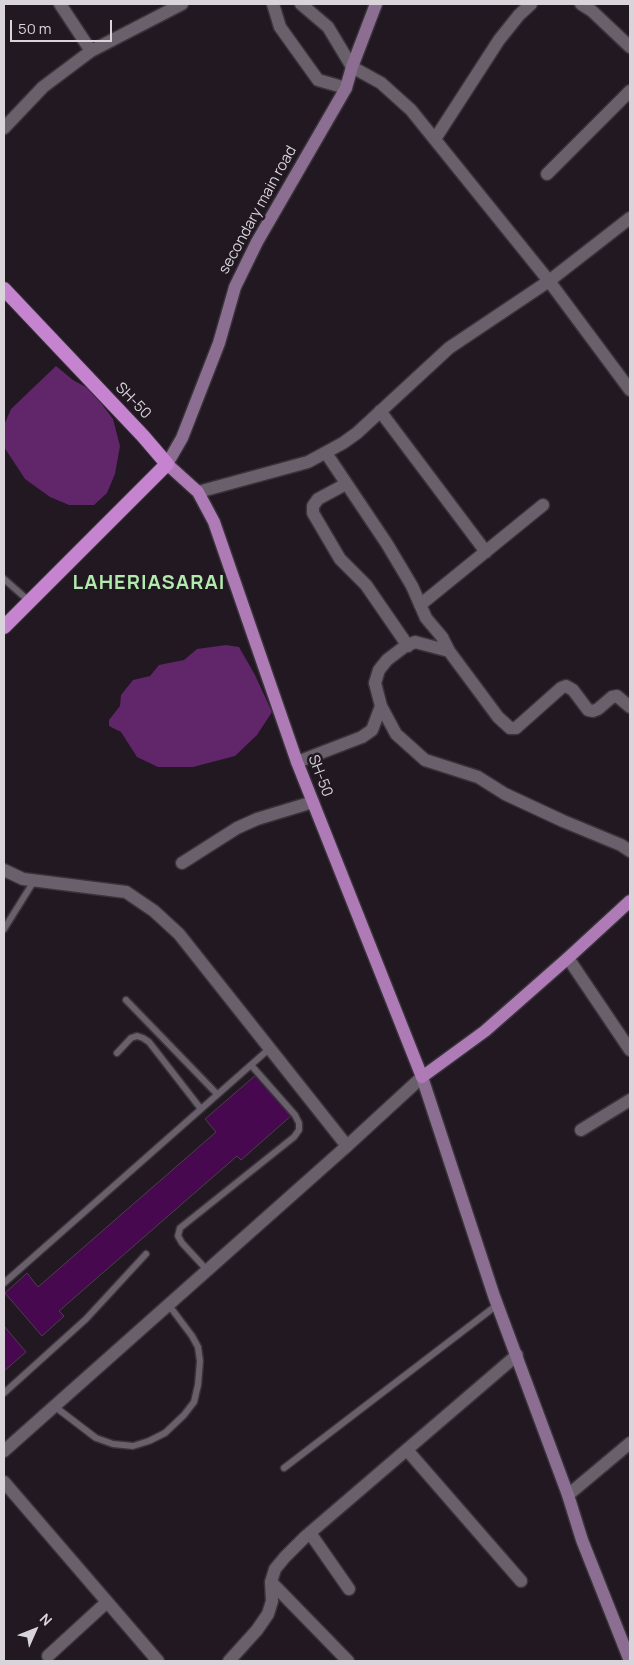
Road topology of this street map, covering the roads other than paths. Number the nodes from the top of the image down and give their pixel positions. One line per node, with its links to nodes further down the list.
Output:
1 (60, 4): 9 (street)
2 (182, 4): 9 (street)
3 (273, 4): 11 (street)
4 (301, 4): 10 (street)
5 (376, 4): 10 (main road, secondary main road)
6 (532, 4): 14 (street)
7 (581, 4): 8 (street)
8 (630, 47)
9 (91, 51): 13 (street)
10 (352, 67): 11 (main road, secondary main road); 14 (street)
11 (346, 88): 22 (main road, secondary main road)
12 (630, 90): 15 (street)
13 (4, 128)
14 (435, 139): 17 (street)
15 (548, 174)
16 (630, 218): 17 (street)
17 (549, 281): 19 (street); 20 (street)
18 (4, 289): 22 (highway, SH-50)
19 (630, 390)
20 (380, 411): 21 (street); 26 (street)
21 (326, 453): 23 (street); 24 (street)
22 (167, 464): 24 (main road, SH-50); 28 (highway)
23 (346, 484): 29 (street); 31 (street)
24 (198, 492): 35 (main road, SH-50)
25 (543, 505): 26 (street)
26 (486, 552): 29 (street)
27 (4, 579): 28 (lane)
28 (29, 601): 30 (highway)
29 (420, 604): 32 (street)
30 (4, 627)
31 (408, 646): 32 (street); 33 (street)
32 (449, 651): 34 (street)
33 (381, 706): 35 (street); 37 (street)
34 (630, 707)
35 (297, 762): 36 (main road, SH-50)
36 (313, 802): 38 (street); 49 (main road, SH-50)
37 (630, 851)
38 (182, 863)
39 (4, 870): 40 (street)
40 (35, 880): 42 (lane); 45 (street)
41 (630, 901): 43 (main road)
42 (4, 929)
43 (568, 958): 46 (street); 49 (main road)
44 (126, 1000): 50 (lane)
45 (269, 1049): 48 (lane); 54 (street)
46 (630, 1050)
47 (117, 1053): 52 (lane)
48 (250, 1065): 50 (lane); 56 (lane)
49 (422, 1077): 54 (street); 59 (main road)
50 (217, 1094): 52 (lane)
51 (630, 1100): 53 (street)
52 (201, 1109): 57 (lane)
53 (581, 1130)
54 (347, 1146): 56 (street)
55 (146, 1254): 61 (lane)
56 (207, 1270): 58 (street)
57 (4, 1283)
58 (168, 1304): 62 (street); 62 (lane)
59 (497, 1305): 60 (main road); 66 (lane)
60 (517, 1355): 64 (street); 68 (main road)
61 (4, 1393)
62 (54, 1406): 65 (street)
63 (630, 1443): 68 (street)
64 (406, 1450): 69 (street); 70 (street)
65 (4, 1451)
66 (284, 1468)
67 (4, 1482): 73 (street)
68 (568, 1494): 78 (main road)
69 (310, 1533): 71 (street); 72 (street)
70 (520, 1581)
71 (271, 1582): 76 (street); 77 (street)
72 (349, 1589)
73 (107, 1602): 74 (street); 75 (street)
74 (48, 1656)
75 (158, 1661)
76 (229, 1661)
77 (348, 1661)
78 (630, 1661)

